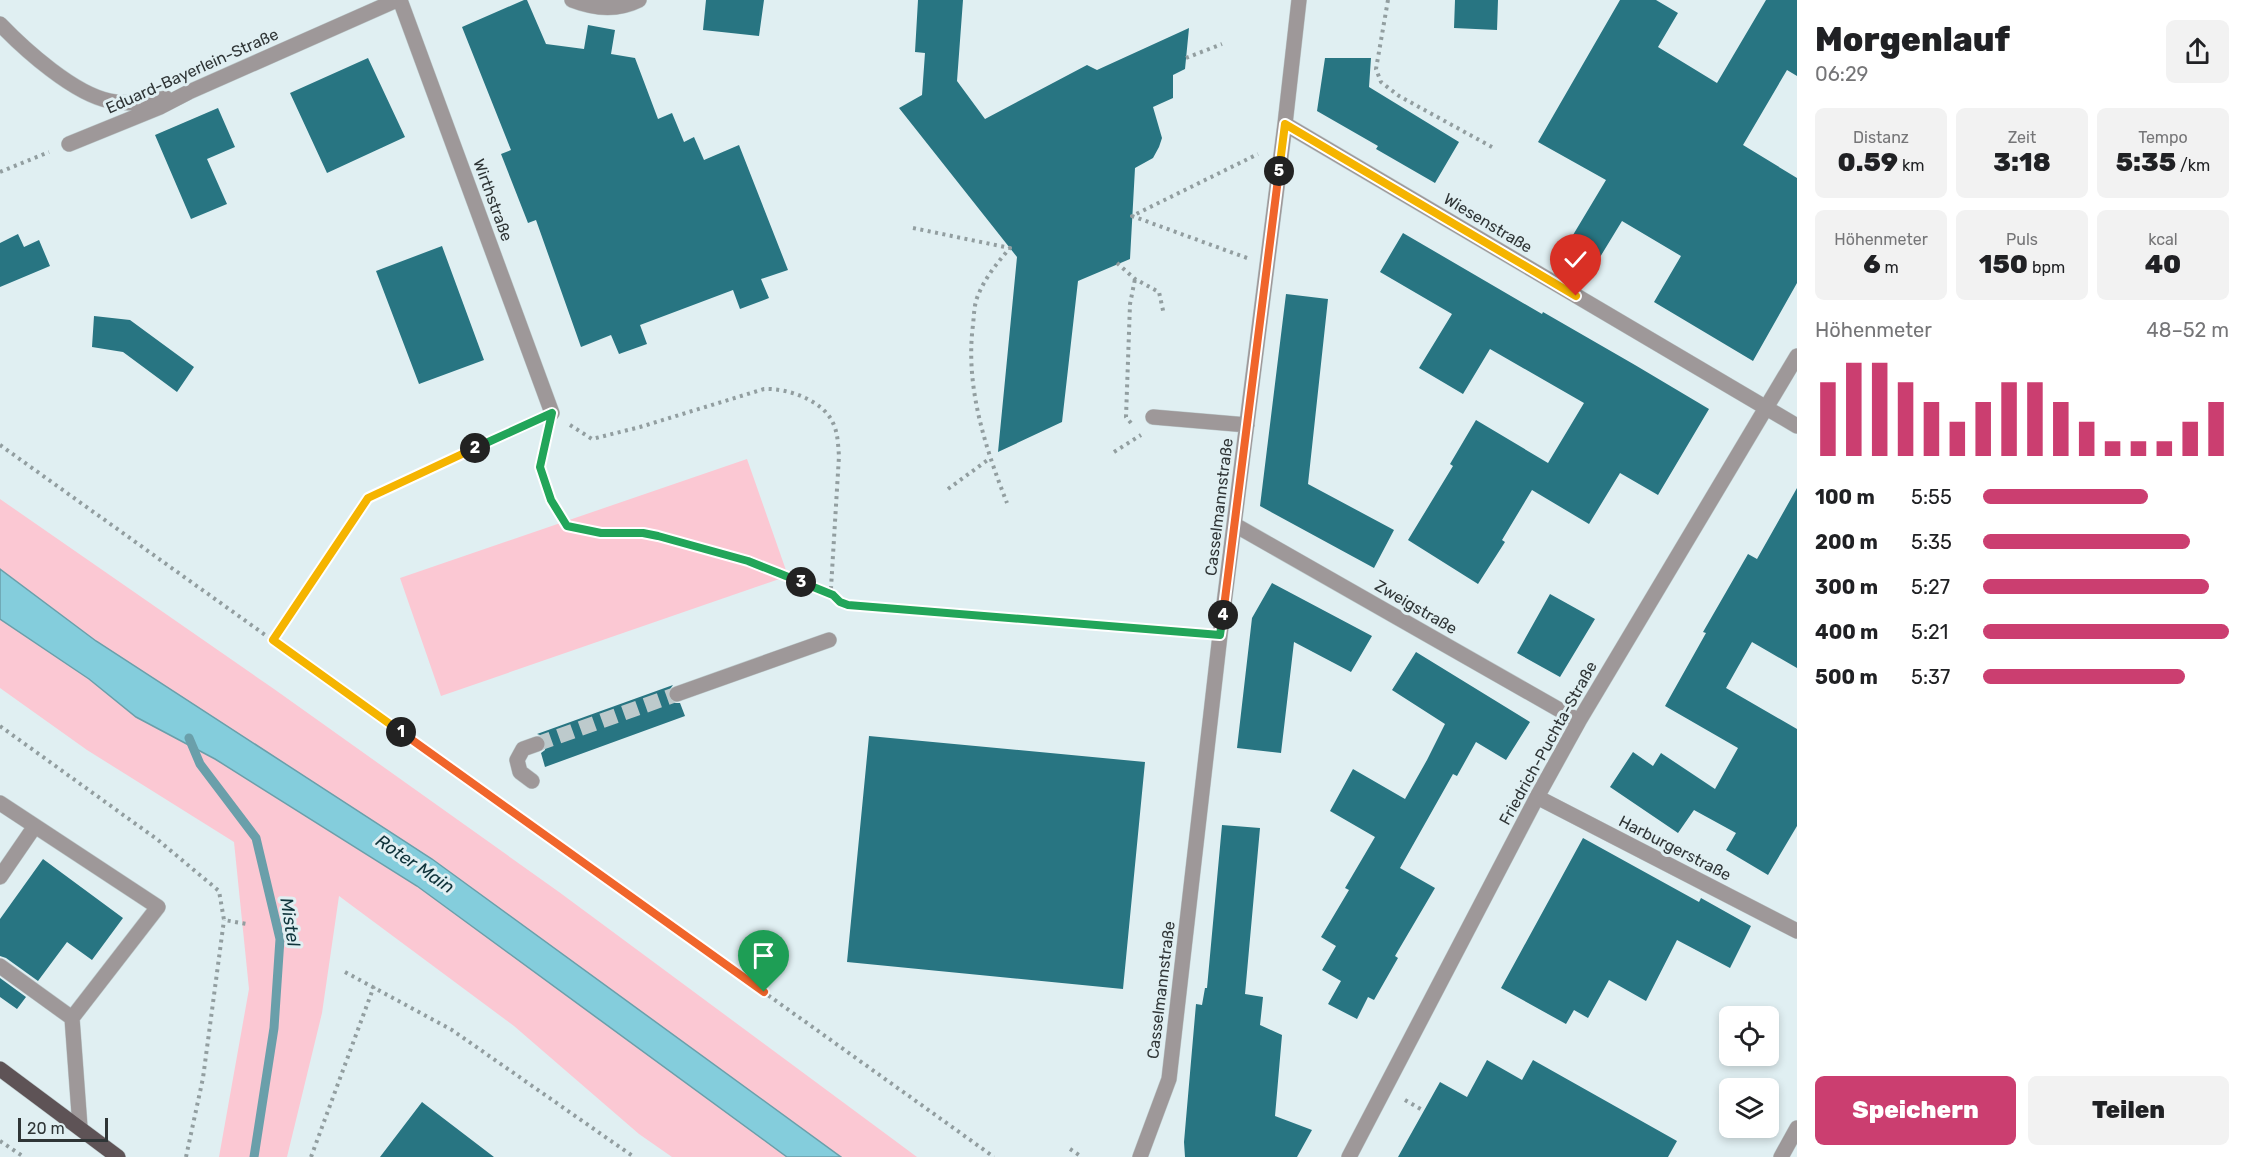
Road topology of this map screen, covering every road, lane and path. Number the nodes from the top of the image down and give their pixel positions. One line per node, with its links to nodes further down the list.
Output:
1 (399, 0): 9 (street, Eduard-Bayerlein-Straße); 22 (street, Wirthstraße)
2 (572, 0): 3 (street)
3 (639, 0)
4 (1299, 0): 10 (street, Casselmannstraße)
5 (1388, 0): 13 (path)
6 (0, 24): 9 (street)
7 (1222, 44): 8 (path)
8 (1186, 58)
9 (189, 92): 12 (street, Eduard-Bayerlein-Straße)
10 (1285, 124): 11 (street, Casselmannstraße); 21 (street, Wiesenstraße)
11 (1282, 142): 17 (street, Casselmannstraße); 17 (path)
12 (69, 144): 14 (path)
13 (1492, 147)
14 (0, 172)
15 (913, 228): 28 (path)
16 (1117, 263): 18 (path)
17 (1267, 265): 24 (street, Casselmannstraße)
18 (1135, 279): 19 (path); 27 (path)
19 (1164, 315)
20 (1797, 356): 21 (street, Friedrich-Puchta-Straße)
21 (1766, 408): 25 (street, Wiesenstraße); 37 (street, Friedrich-Puchta-Straße)
22 (552, 413): 32 (path); 32 (path); 34 (path)
23 (1153, 417): 24 (street)
24 (1247, 425): 31 (street, Casselmannstraße)
25 (1797, 426)
26 (0, 445): 34 (path)
27 (1114, 452)
28 (989, 459): 29 (path); 30 (path)
29 (948, 489)
30 (1007, 503)
31 (1235, 525): 33 (street, Casselmannstraße); 37 (street, Zweigstraße)
32 (833, 595): 33 (path)
33 (1220, 635): 64 (street, Casselmannstraße)
34 (273, 640): 62 (path)
35 (829, 640): 36 (street)
36 (677, 694)
37 (1579, 721): 41 (street, Friedrich-Puchta-Straße)
38 (0, 726): 45 (path)
39 (537, 744): 40 (street)
40 (532, 781)
41 (1537, 797): 47 (street, Harburgerstraße); 65 (street, Friedrich-Puchta-Straße)
42 (0, 803): 43 (street)
43 (35, 826): 44 (street); 51 (street)
44 (0, 877)
45 (224, 920): 46 (path); 59 (path)
46 (247, 924)
47 (1797, 931)
48 (0, 966): 51 (street)
49 (345, 972): 50 (path)
50 (374, 986): 60 (path); 61 (path)
51 (72, 1018): 53 (street)
52 (0, 1069): 53 (main road)
53 (80, 1127): 58 (main road)
54 (1797, 1128): 66 (street)
55 (0, 1141): 57 (path)
56 (1071, 1149): 63 (path)
57 (24, 1157)
58 (118, 1157)
59 (186, 1157)
60 (311, 1157)
61 (634, 1157)
62 (994, 1157)
63 (1082, 1157)
64 (1140, 1157)
65 (1349, 1157)
66 (1782, 1157)

